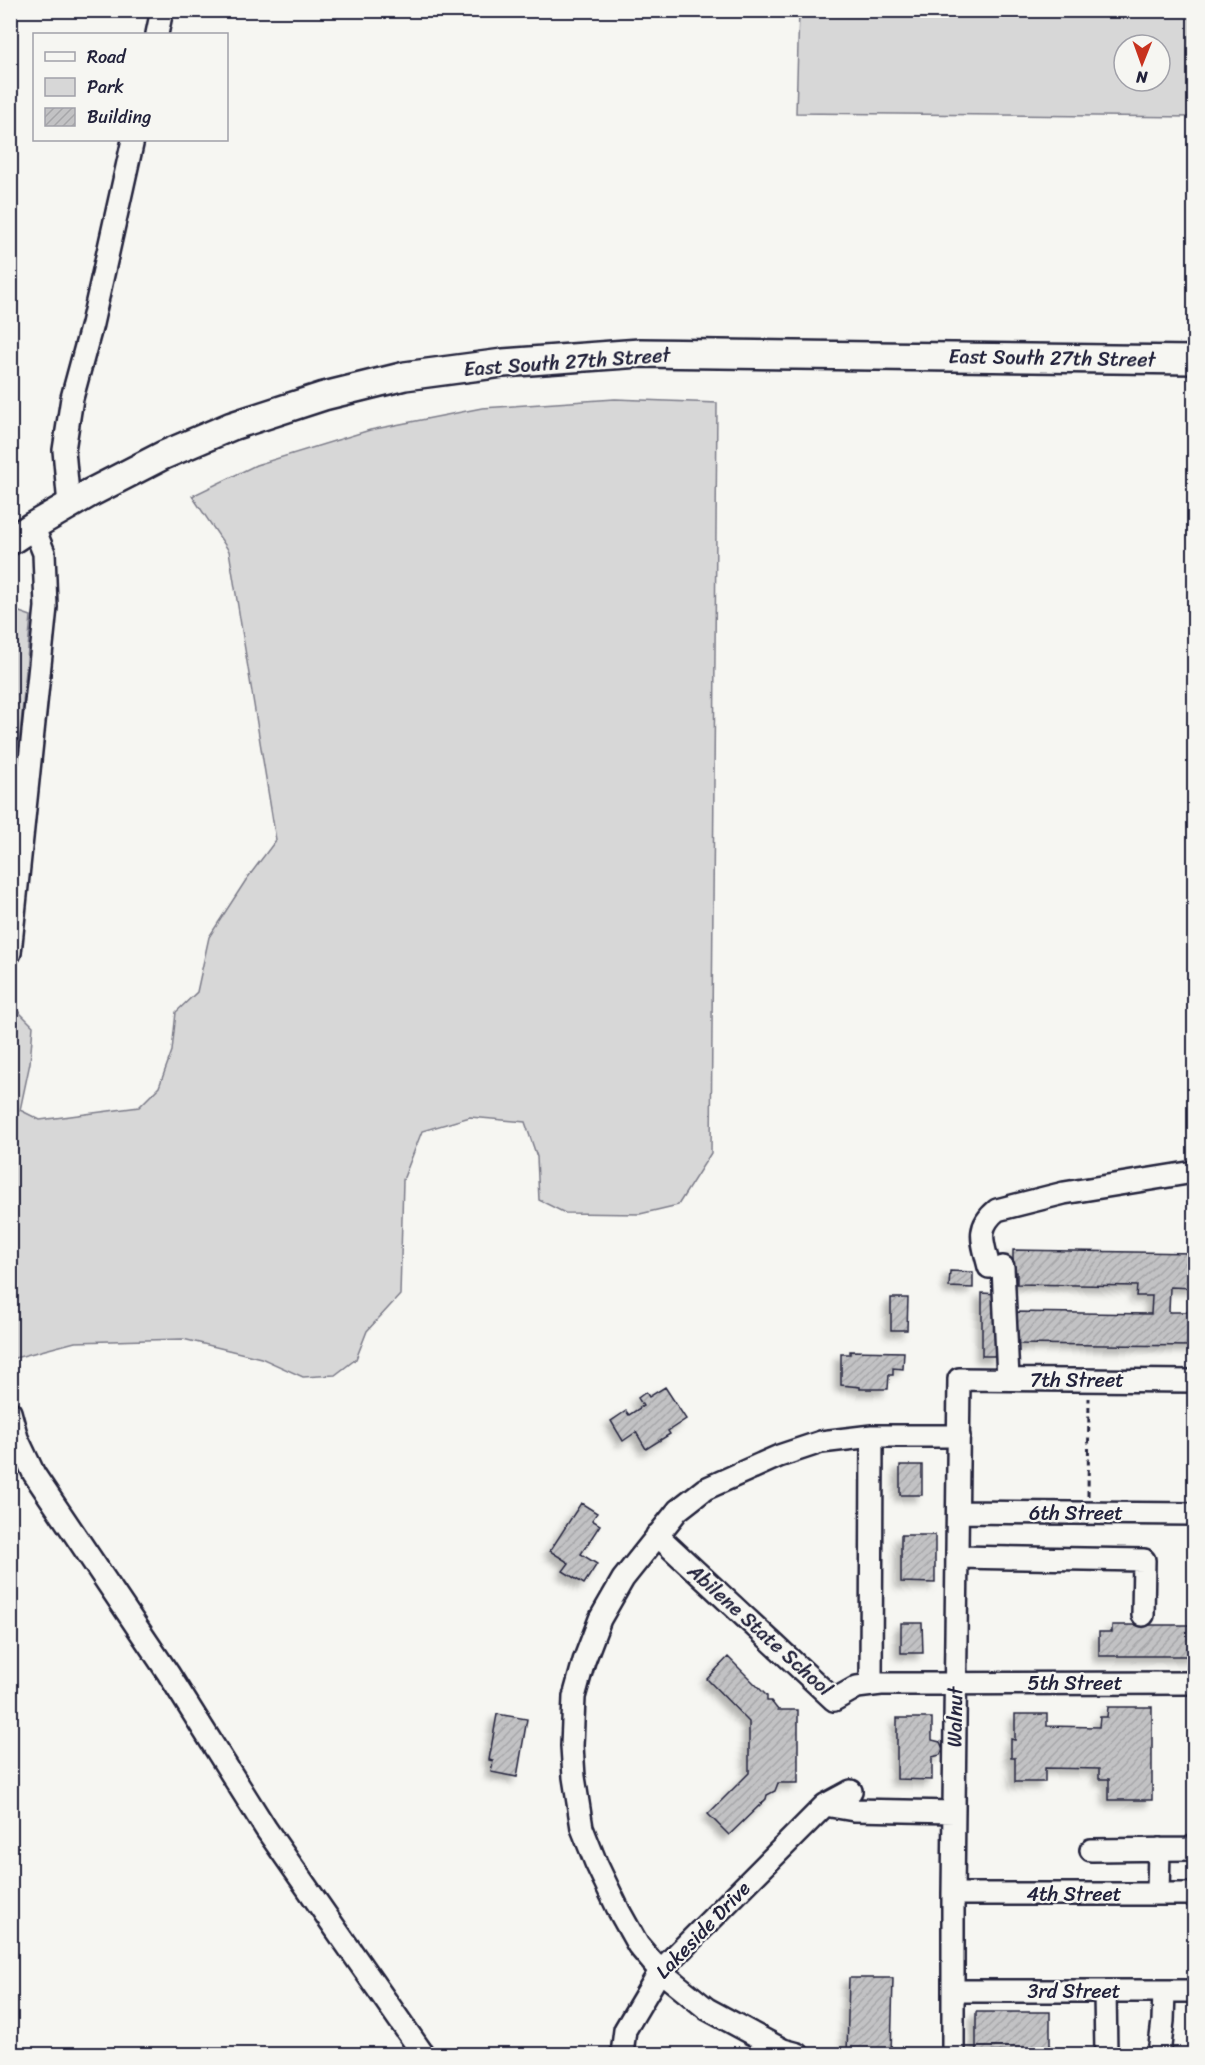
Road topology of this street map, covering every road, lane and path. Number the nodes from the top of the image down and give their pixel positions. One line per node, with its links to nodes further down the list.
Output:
1 (162, 10): 2 (street)
2 (157, 33)
3 (133, 141): 5 (street)
4 (1194, 360): 5 (main road, East South 27th Street)
5 (69, 505): 6 (main road, East South 27th Street)
6 (33, 525): 7 (main road, East South 27th Street); 8 (street)
7 (10, 540)
8 (10, 953)
9 (1194, 1172): 11 (street)
10 (959, 1379): 11 (street, 7th Street); 16 (street, Walnut)
11 (1008, 1379): 12 (street, 7th Street)
12 (1089, 1380): 13 (street, 7th Street); 18 (path)
13 (1194, 1381)
14 (10, 1412): 40 (street)
15 (872, 1436): 16 (street); 20 (street); 25 (street)
16 (959, 1436): 17 (street, Walnut)
17 (958, 1512): 18 (street, 6th Street); 21 (street, Walnut)
18 (1088, 1513): 19 (street, 6th Street)
19 (1194, 1514)
20 (657, 1535): 25 (street, Abilene State School); 35 (street)
21 (957, 1557): 22 (street); 23 (street, Walnut)
22 (1143, 1615)
23 (956, 1683): 24 (street, 5th Street); 25 (street, Abilene State School); 28 (street, Walnut)
24 (1194, 1683)
25 (876, 1684)
26 (851, 1791): 27 (street)
27 (825, 1805): 28 (street); 35 (street, Lakeside Drive)
28 (954, 1812): 32 (street, Walnut)
29 (1194, 1846): 30 (street)
30 (1159, 1849): 31 (street); 33 (street)
31 (1090, 1850)
32 (952, 1894): 33 (street, 4th Street); 36 (street, Walnut)
33 (1158, 1894): 34 (street, 4th Street)
34 (1194, 1894)
35 (660, 1971): 41 (street, Lakeside Drive); 42 (street)
36 (953, 1991): 37 (street, 3rd Street); 43 (street, Walnut)
37 (1105, 1991): 38 (street, 3rd Street); 44 (street)
38 (1164, 1991): 39 (street, 3rd Street); 45 (street)
39 (1194, 1991)
40 (423, 2055)
41 (622, 2055)
42 (798, 2055)
43 (953, 2055)
44 (1106, 2055)
45 (1159, 2055)

